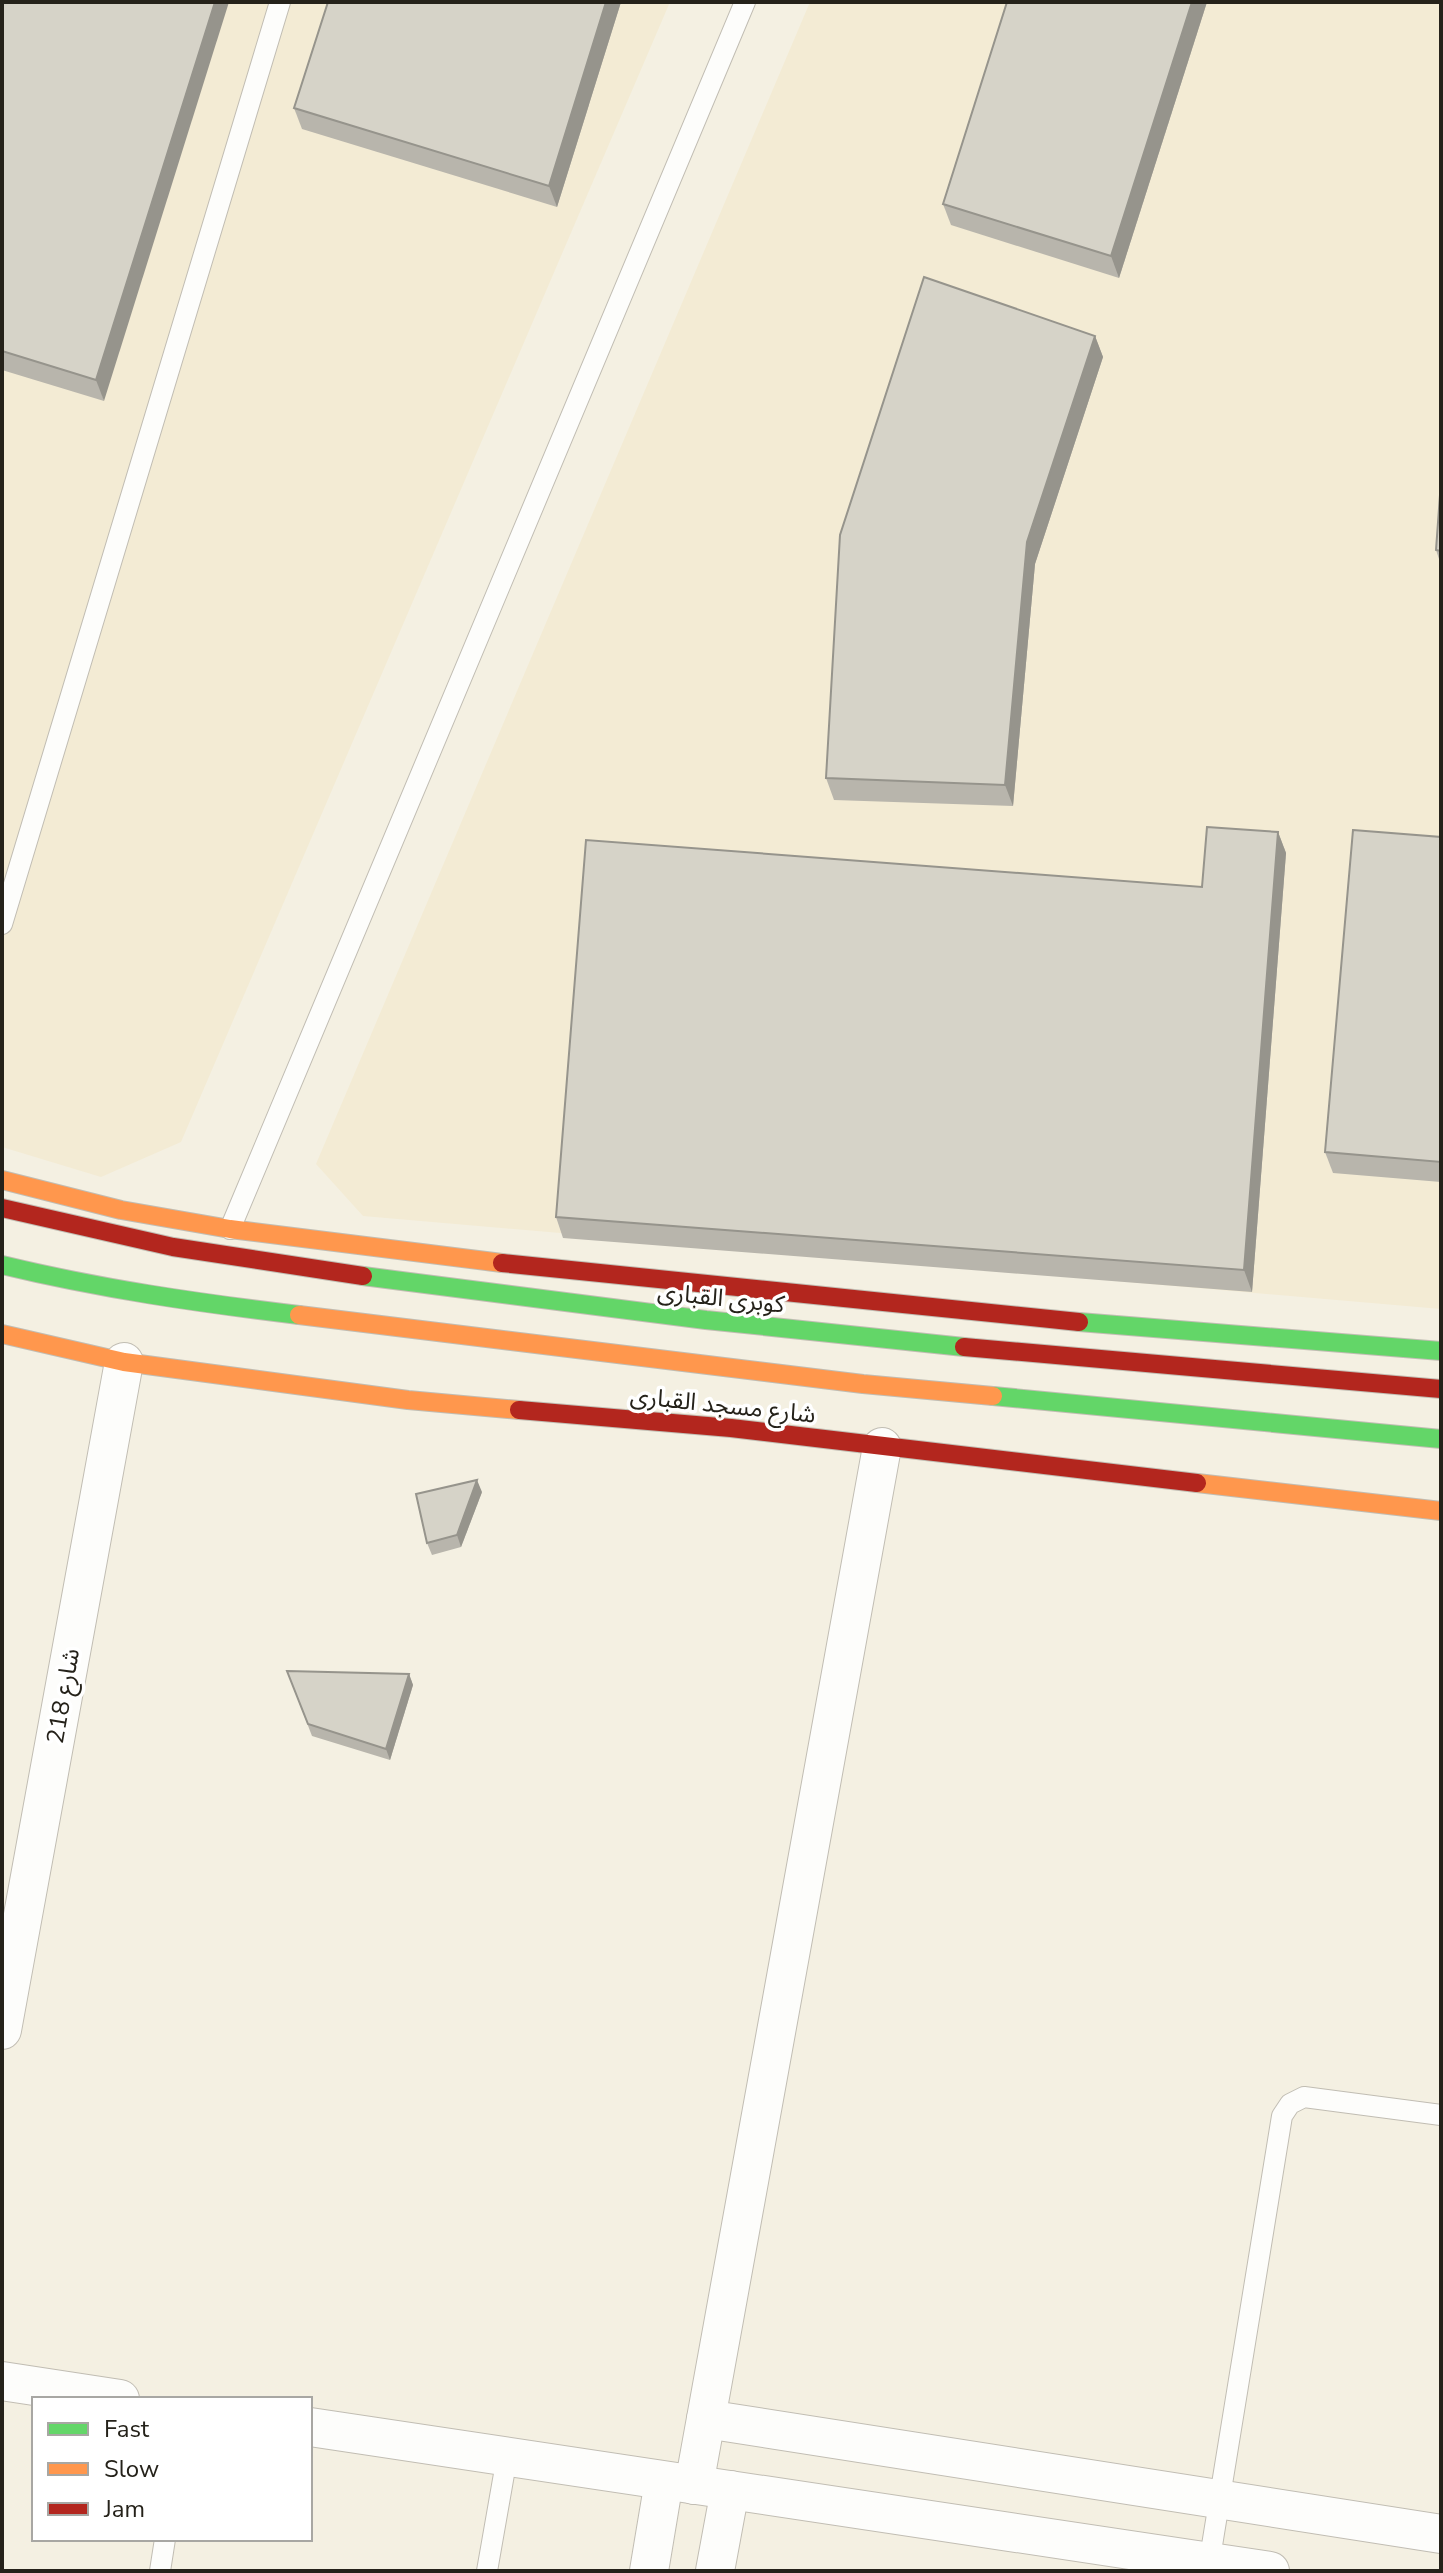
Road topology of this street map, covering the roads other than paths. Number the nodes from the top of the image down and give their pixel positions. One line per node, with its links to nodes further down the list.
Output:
1 (280, 2): 3 (lane)
2 (745, 2): 6 (lane)
3 (2, 924)
4 (2, 1180): 6 (street)
5 (2, 1208): 11 (street, كوبرى القبارى)
6 (230, 1229): 9 (street)
7 (2, 1265): 12 (street)
8 (2, 1334): 10 (street, شارع مسجد القبارى)
9 (1441, 1351)
10 (124, 1362): 13 (street, شارع مسجد القبارى); 15 (street, شارع 218)
11 (1441, 1389)
12 (1441, 1439)
13 (882, 1447): 14 (street, شارع مسجد القبارى); 19 (street)
14 (1441, 1511)
15 (2, 2030)
16 (1441, 2115): 23 (lane)
17 (2, 2381): 18 (street)
18 (107, 2397)
19 (706, 2419): 22 (street); 23 (street)
20 (312, 2427): 21 (street)
21 (507, 2457): 22 (street); 28 (lane)
22 (696, 2485): 26 (street); 29 (street); 30 (street)
23 (1219, 2500): 24 (street); 26 (lane)
24 (1441, 2534)
25 (165, 2541): 27 (lane)
26 (1208, 2567): 31 (street)
27 (160, 2571)
28 (487, 2571)
29 (649, 2571)
30 (715, 2571)
31 (1270, 2571)

